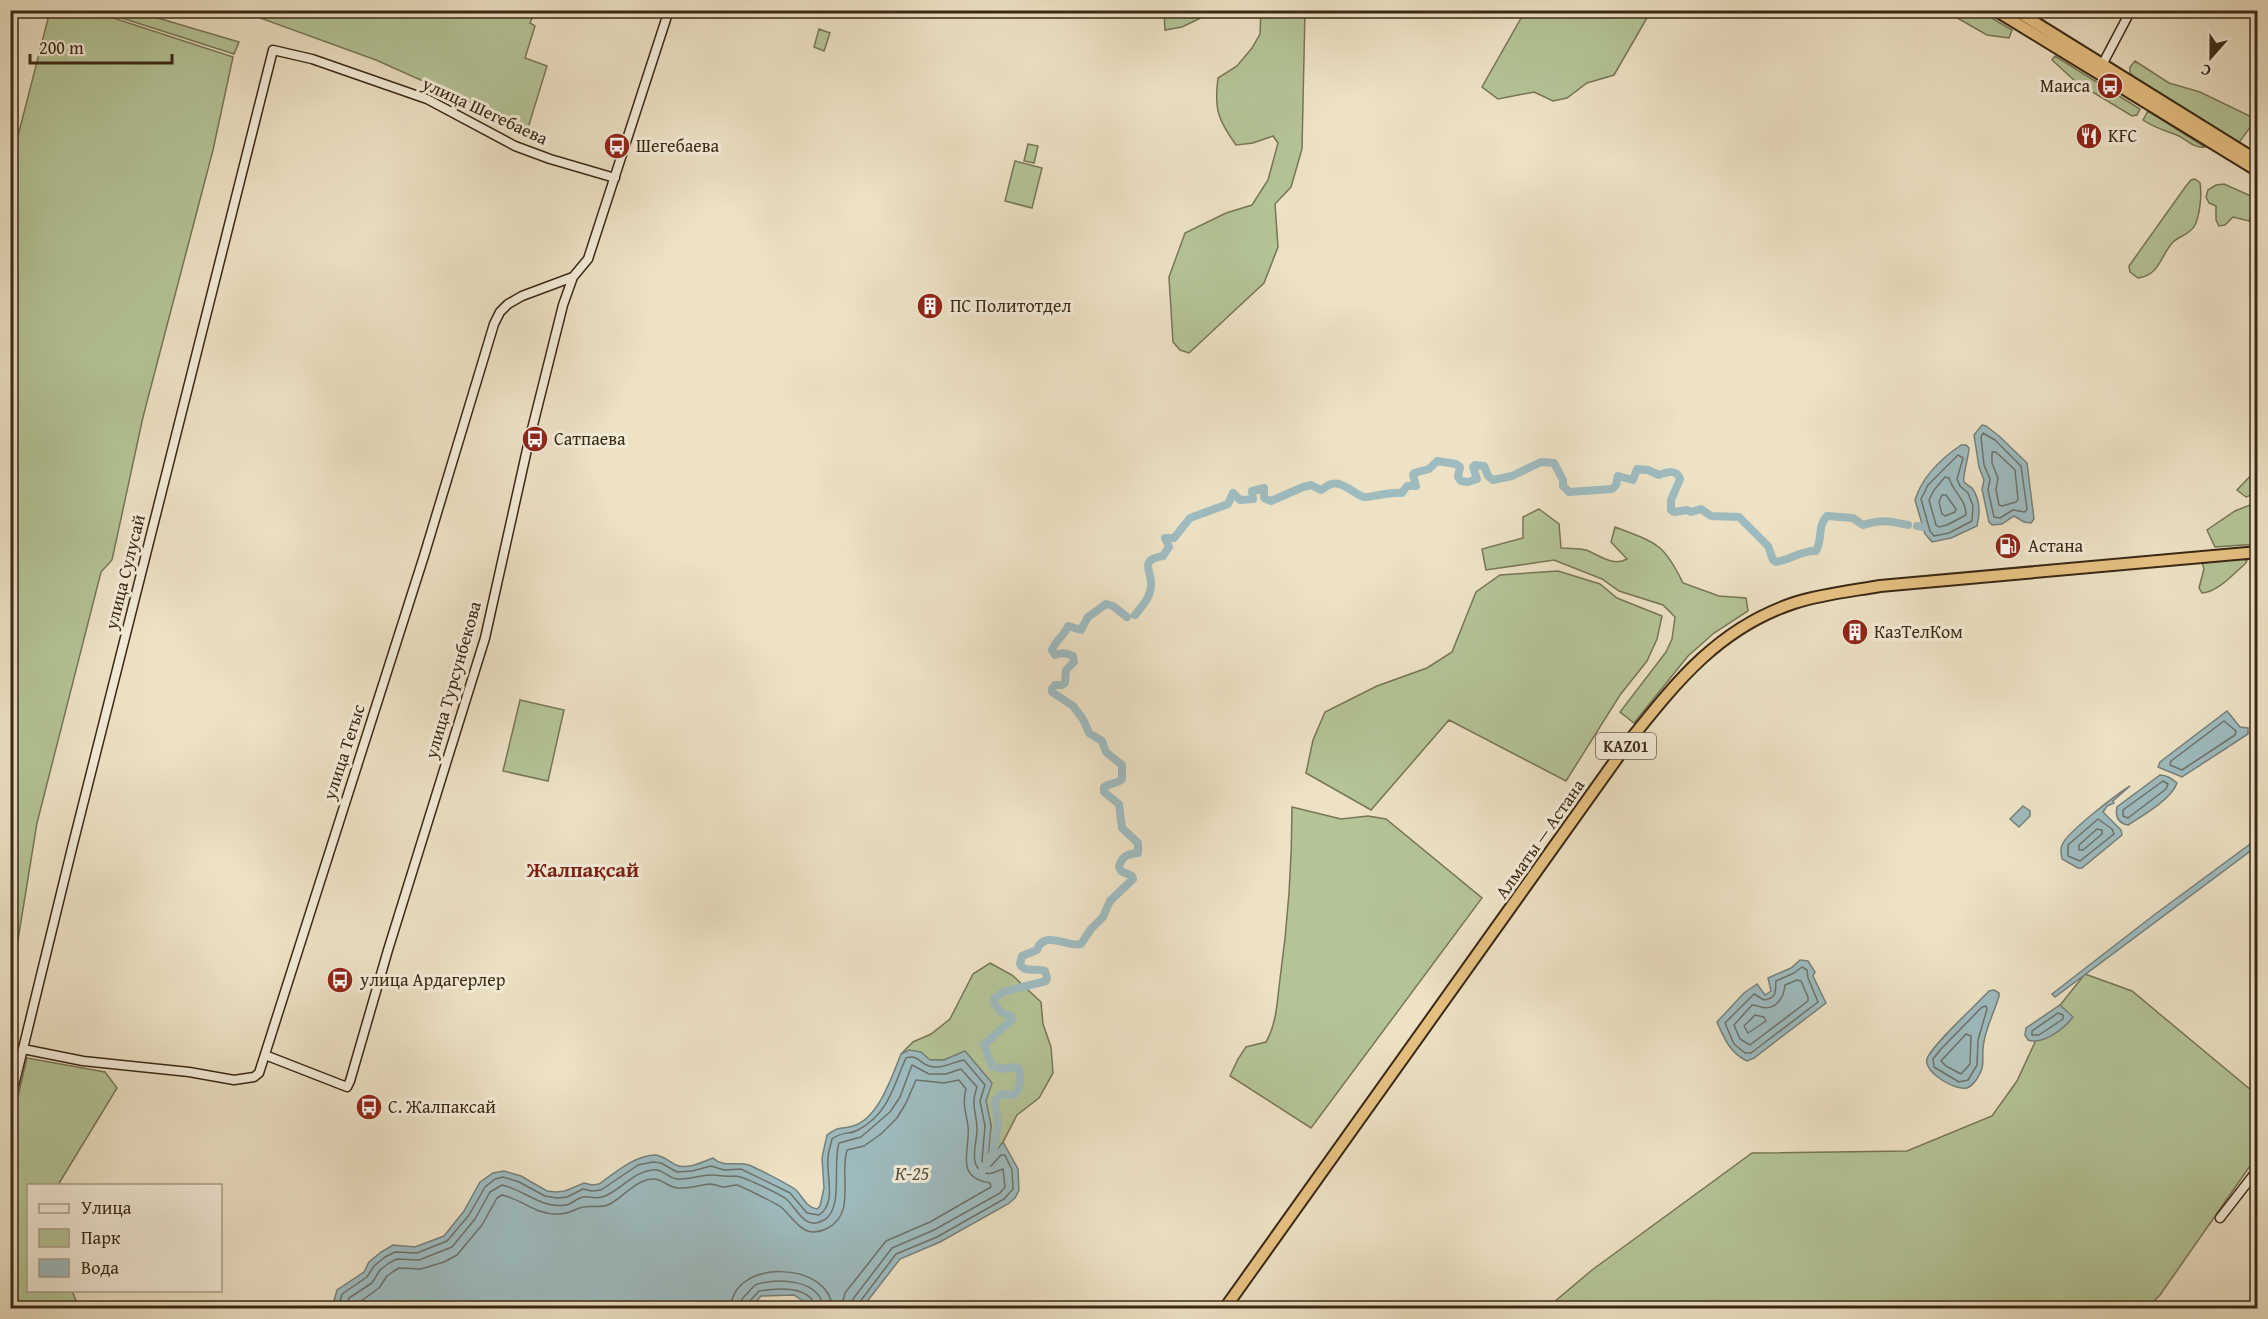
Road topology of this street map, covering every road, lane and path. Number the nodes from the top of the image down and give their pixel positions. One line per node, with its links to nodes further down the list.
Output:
1 (669, 10): 9 (street)
2 (1995, 10): 8 (highway)
3 (2015, 10): 6 (highway)
4 (2131, 10): 6 (street)
5 (273, 50): 9 (street, улица Шегебаева); 12 (street, улица Сулусай)
6 (2102, 65): 7 (highway)
7 (2258, 161)
8 (2258, 171)
9 (615, 178): 10 (street)
10 (573, 278): 13 (street, улица Тегыс); 13 (street, улица Турсунбекова)
11 (2258, 552): 17 (highway, Алматы — Астана / KАZ01)
12 (23, 1049): 13 (street, улица Тегыс); 14 (street, улица Сулусай)
13 (265, 1054)
14 (10, 1102)
15 (2258, 1169): 16 (street)
16 (2220, 1218)
17 (1225, 1308)

